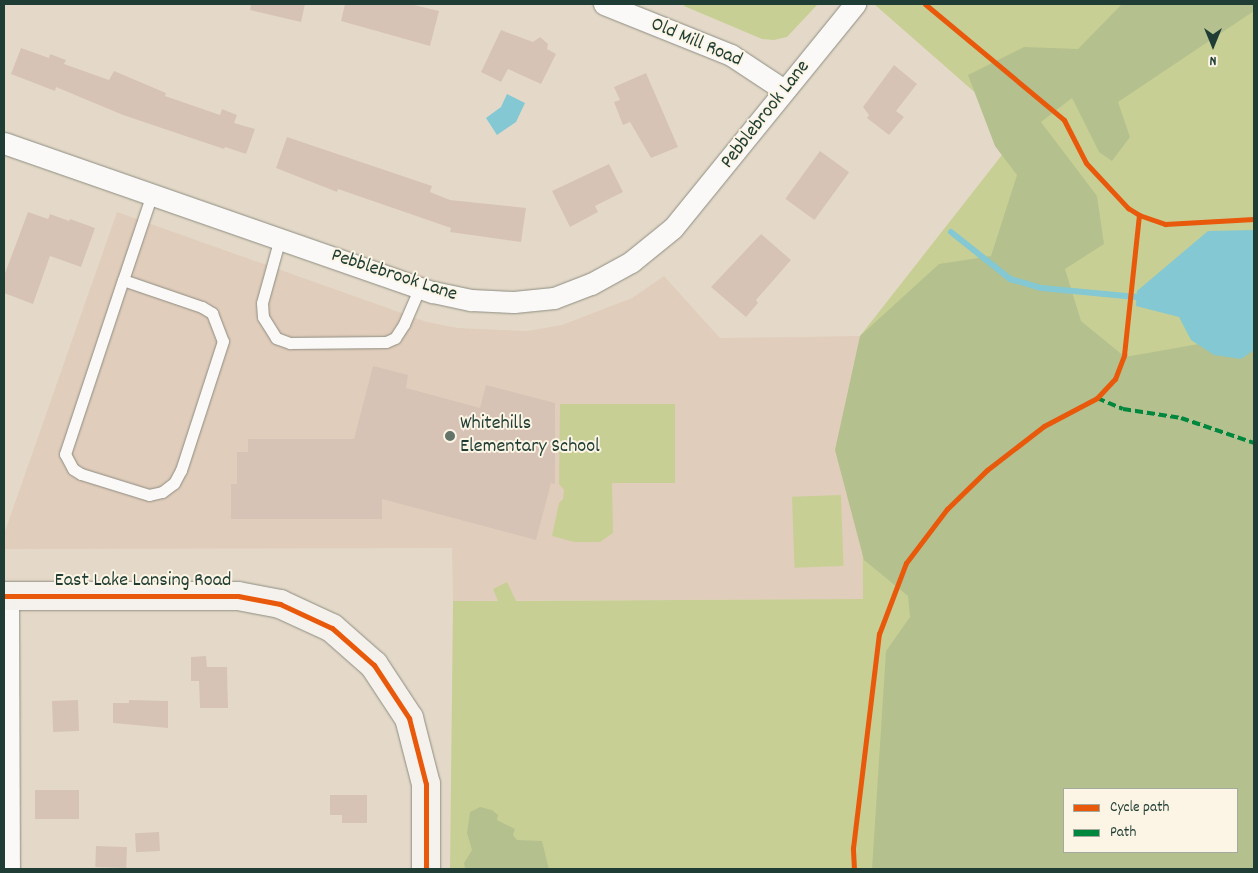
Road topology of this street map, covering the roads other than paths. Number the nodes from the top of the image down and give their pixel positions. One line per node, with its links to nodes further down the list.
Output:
1 (604, 4): 3 (street, Old Mill Road)
2 (855, 4): 3 (street, Pebblebrook Lane)
3 (784, 90): 8 (street, Pebblebrook Lane)
4 (4, 143): 5 (street, Pebblebrook Lane)
5 (152, 194): 6 (street, Pebblebrook Lane); 7 (lane)
6 (280, 238): 8 (street, Pebblebrook Lane); 8 (lane)
7 (123, 280): 7 (lane)
8 (420, 287)
9 (6, 596): 10 (street); 11 (main road, East Lake Lansing Road)
10 (9, 869)
11 (426, 869)

